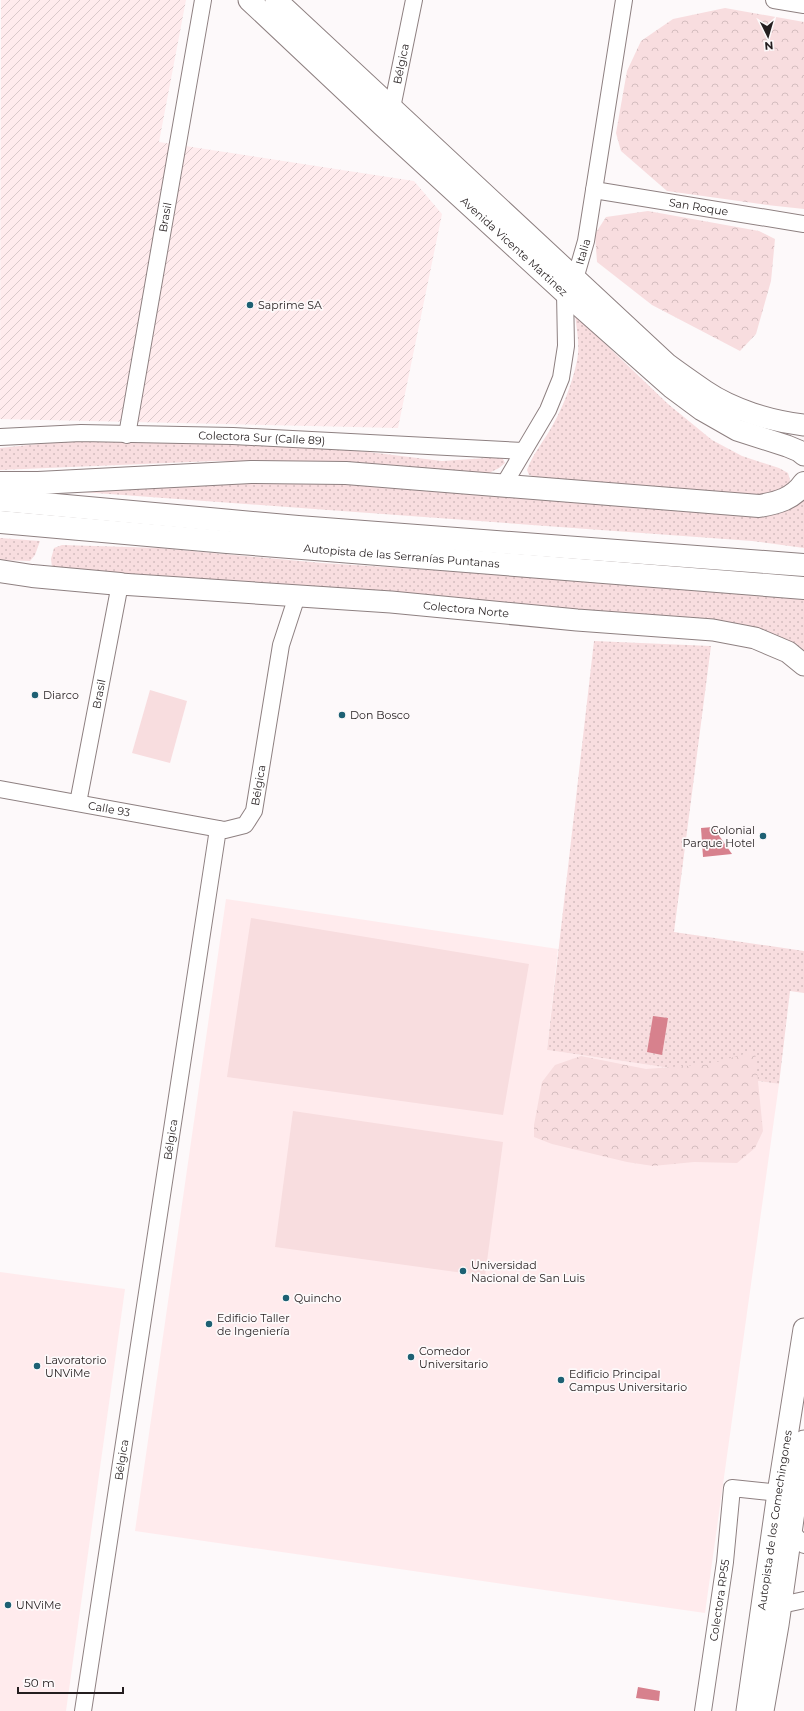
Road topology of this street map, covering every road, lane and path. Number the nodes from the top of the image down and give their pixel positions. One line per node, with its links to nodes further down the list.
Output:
1 (203, 0): 14 (street, Brasil)
2 (248, 0): 9 (main road, Avenida Vicente Martinez)
3 (276, 0): 8 (main road, Avenida Vicente Martinez)
4 (414, 0): 8 (street, Bélgica)
5 (624, 0): 10 (street, Italia)
6 (774, 0): 7 (street)
7 (804, 5)
8 (392, 108): 9 (street, Bélgica); 12 (main road, Avenida Vicente Martinez)
9 (383, 126): 12 (main road, Avenida Vicente Martinez)
10 (594, 190): 11 (street, San Roque); 12 (street, Italia)
11 (804, 224)
12 (570, 286): 13 (main road, Avenida Vicente Martinez); 16 (street, Italia); 17 (main road, Avenida Vicente Martinez)
13 (804, 425)
14 (127, 435): 15 (street, Colectora Sur (Calle 89)); 16 (street, Colectora Sur (Calle 89))
15 (0, 436)
16 (523, 451): 20 (street, Italia)
17 (804, 455)
18 (0, 483): 20 (highway)
19 (804, 483): 20 (highway)
20 (503, 486)
21 (0, 500): 23 (highway, Autopista de las Serranías Puntanas)
22 (0, 522): 26 (highway, Autopista de las Serranías Puntanas)
23 (804, 565)
24 (0, 571): 25 (highway)
25 (120, 584): 27 (main road, Colectora Norte); 30 (street, Brasil)
26 (804, 588)
27 (297, 596): 28 (main road, Colectora Norte); 31 (street, Bélgica)
28 (804, 665)
29 (0, 789): 30 (street, Calle 93)
30 (78, 803): 31 (street, Calle 93)
31 (218, 829): 38 (street, Bélgica)
32 (804, 1329): 34 (main road, Autopista de los Comechingones)
33 (804, 1441): 34 (main road, Autopista de los Comechingones)
34 (787, 1494): 35 (main road, Autopista de los Comechingones); 39 (street, Colectora RP55); 40 (main road, Autopista de los Comechingones)
35 (797, 1538): 37 (main road, Autopista de los Comechingones)
36 (804, 1600): 37 (street)
37 (781, 1606): 41 (main road, Autopista de los Comechingones)
38 (83, 1711)
39 (703, 1711)
40 (747, 1711)
41 (763, 1711)

